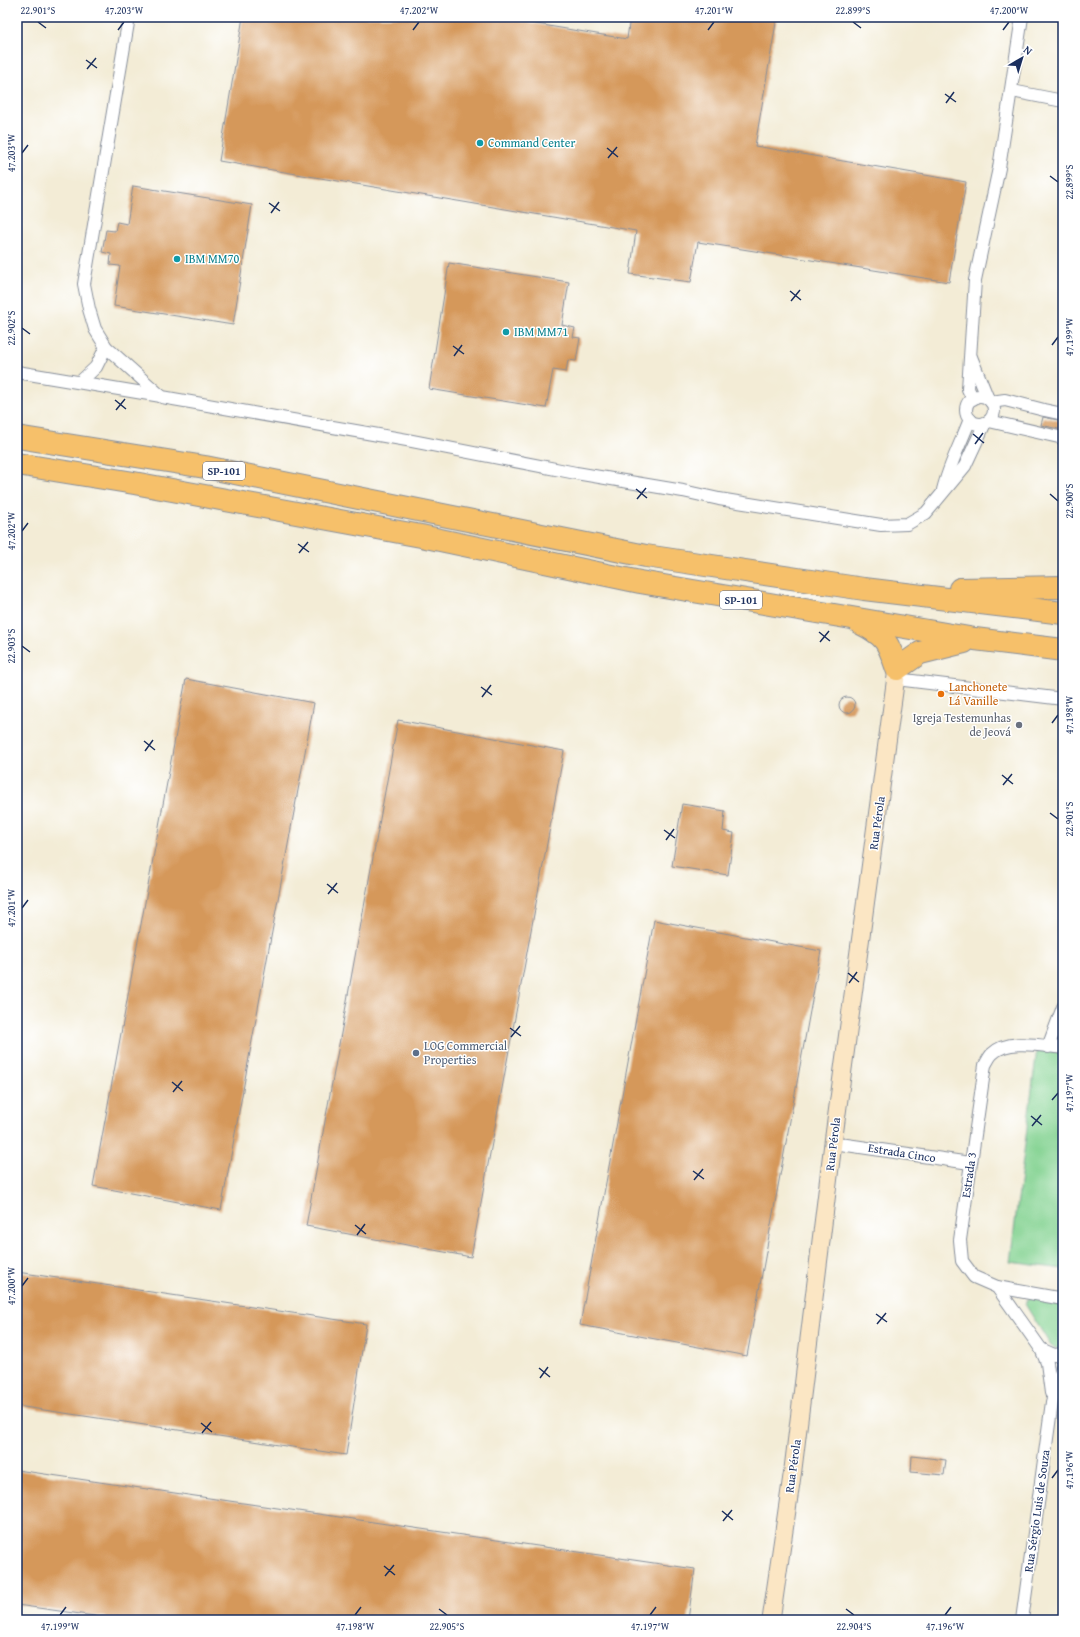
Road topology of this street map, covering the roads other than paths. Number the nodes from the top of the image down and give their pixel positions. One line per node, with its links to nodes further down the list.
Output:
1 (129, 17): 5 (street)
2 (1022, 17): 3 (street)
3 (1012, 91): 4 (street); 6 (street)
4 (1063, 101)
5 (106, 347): 8 (street); 9 (street)
6 (971, 356): 10 (street); 11 (street)
7 (17, 372): 8 (street)
8 (80, 382): 9 (street)
9 (162, 396): 22 (street)
10 (973, 398): 11 (street); 13 (street)
11 (990, 401): 12 (street); 14 (street)
12 (1063, 414)
13 (970, 419): 14 (street); 22 (street)
14 (987, 422): 17 (street); 22 (street)
15 (17, 423): 19 (highway)
16 (17, 437): 19 (highway, SP-101)
17 (1063, 438)
18 (17, 464): 21 (highway, SP-101)
19 (205, 467): 24 (highway, SP-101)
20 (17, 478): 21 (highway)
21 (134, 483): 26 (highway, SP-101)
22 (942, 493)
23 (1063, 588): 24 (highway)
24 (864, 589): 25 (highway, SP-101)
25 (1063, 613)
26 (839, 617): 27 (highway, SP-101); 29 (highway)
27 (975, 639): 28 (highway, SP-101); 29 (highway)
28 (1063, 650)
29 (896, 674): 30 (street); 34 (street, Rua Pérola)
30 (1063, 698)
31 (1063, 1007): 32 (street)
32 (1048, 1047): 33 (street, Estrada 3); 35 (street, Estrada 3)
33 (1063, 1048)
34 (833, 1142): 35 (street, Estrada Cinco); 42 (street, Rua Pérola)
35 (970, 1164): 36 (street, Estrada 3)
36 (997, 1287): 37 (street, Estrada 3); 38 (street, Rua Sérgio Luis de Souza)
37 (1063, 1299)
38 (1041, 1349): 39 (street); 41 (street, Rua Sérgio Luis de Souza)
39 (1063, 1354)
40 (1063, 1364): 41 (street, Rua Sérgio Luis de Souza)
41 (1052, 1402): 43 (street, Rua Sérgio Luis de Souza)
42 (771, 1620)
43 (1022, 1620)

